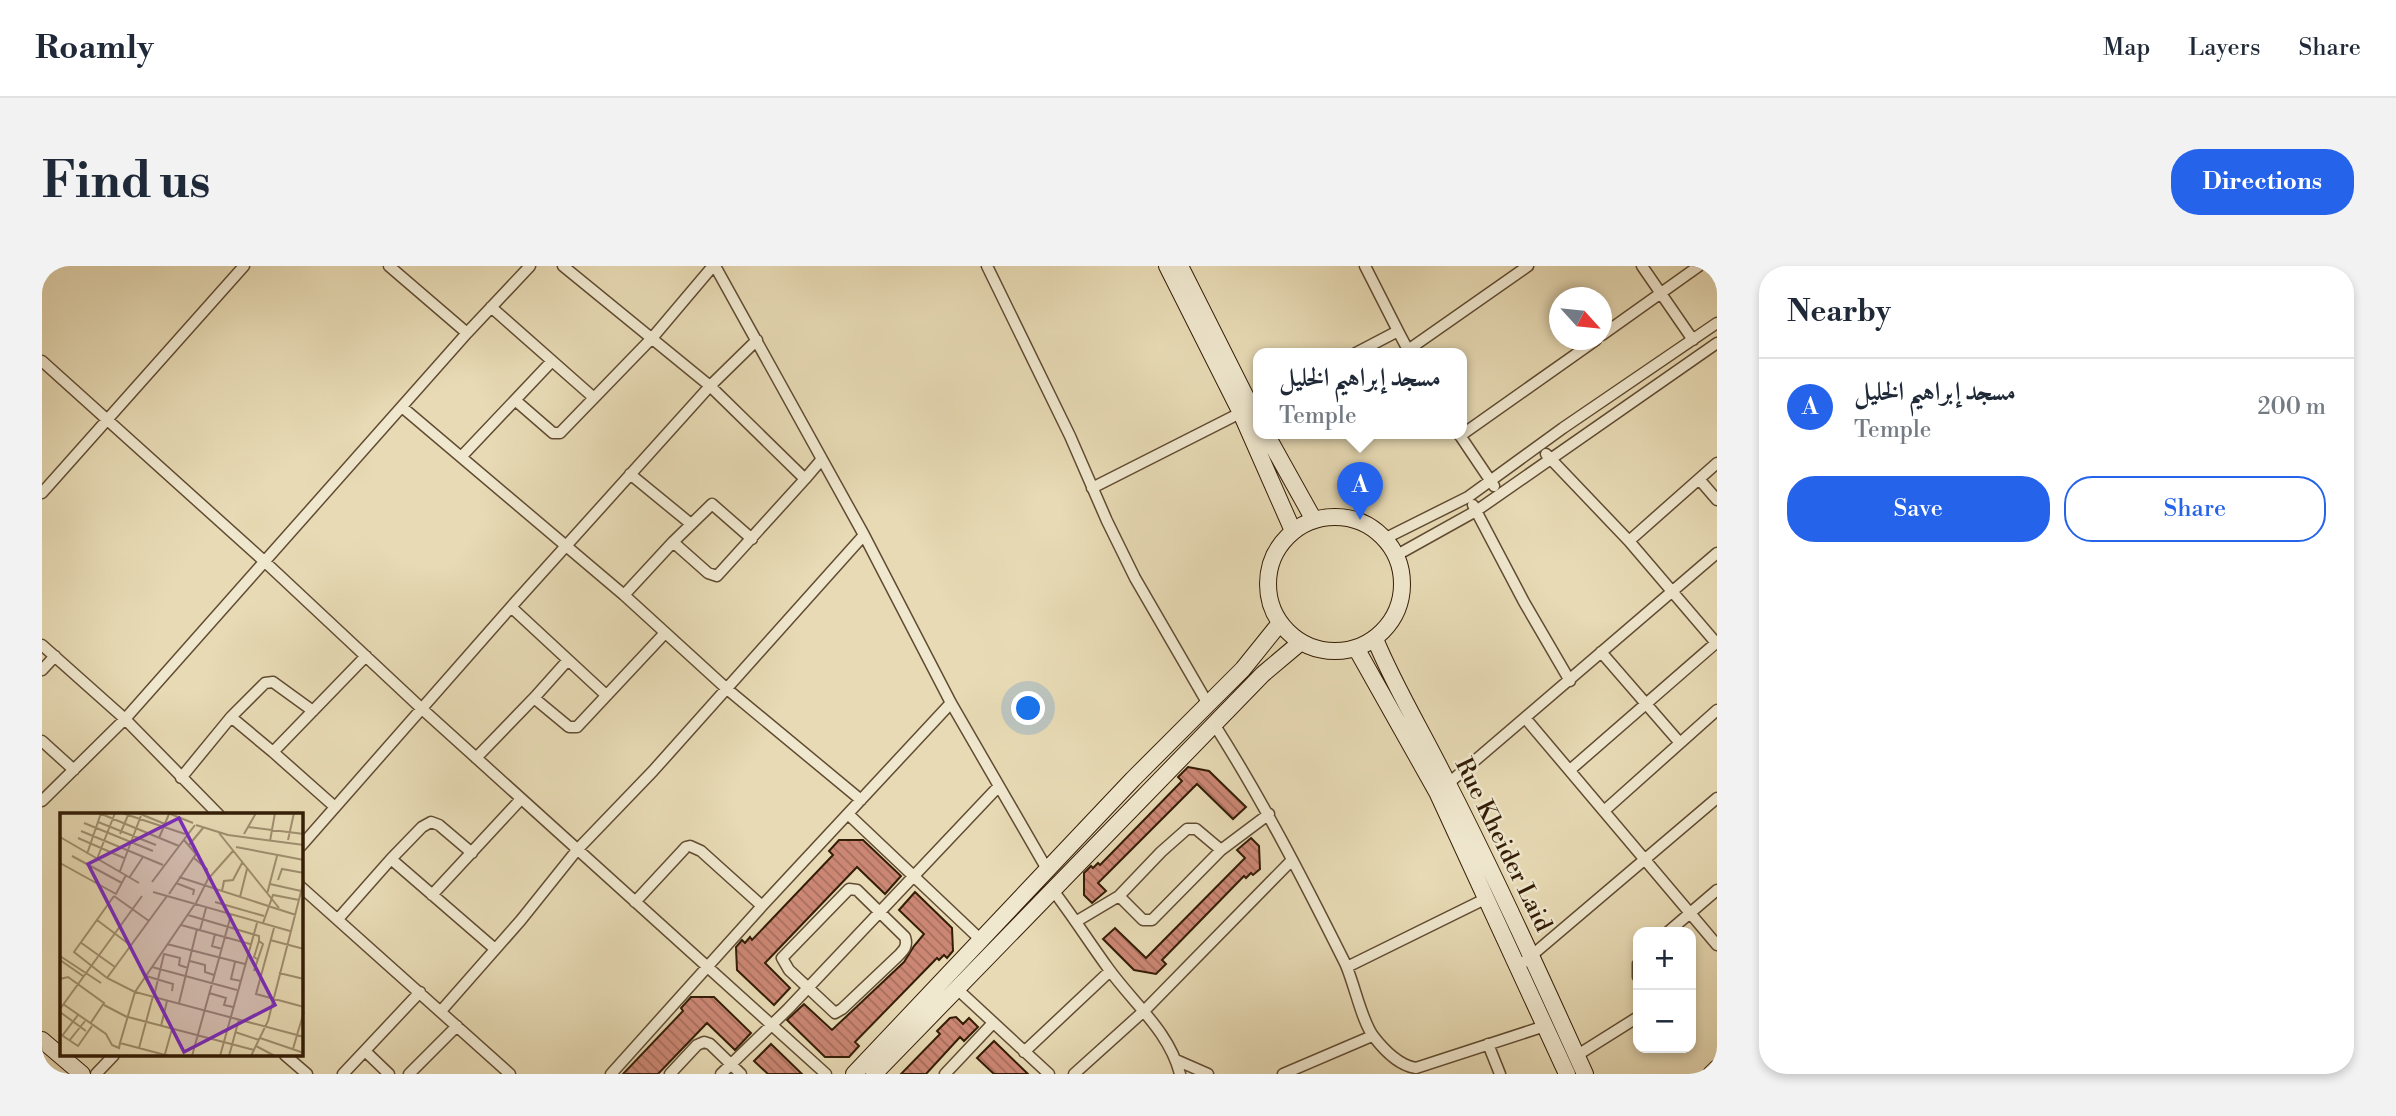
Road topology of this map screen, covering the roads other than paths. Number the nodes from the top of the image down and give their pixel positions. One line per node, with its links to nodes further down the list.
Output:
1 (244, 266): 34 (street)
2 (389, 266): 18 (street)
3 (530, 266): 14 (street)
4 (563, 266): 19 (street)
5 (714, 266): 19 (street); 20 (street)
6 (1167, 266): 33 (street)
7 (1180, 266): 33 (street)
8 (1365, 266): 17 (street)
9 (1528, 266): 25 (street)
10 (1642, 266): 13 (street)
11 (1699, 266): 13 (street)
12 (991, 267): 48 (street)
13 (1660, 292): 16 (street); 21 (street)
14 (491, 307): 18 (street); 28 (street)
15 (1717, 323): 21 (street)
16 (1612, 327)
17 (1398, 331): 23 (street); 24 (street)
18 (467, 333): 32 (street)
19 (653, 337): 29 (street); 30 (street)
20 (757, 340): 29 (street); 42 (street)
21 (1693, 340): 39 (street)
22 (1717, 344): 41 (street)
23 (1365, 348)
24 (1407, 348)
25 (1415, 348)
26 (1581, 350): 35 (street)
27 (42, 361): 34 (street)
28 (552, 361): 30 (street); 31 (street)
29 (710, 386): 44 (street); 45 (street)
30 (593, 397): 31 (street)
31 (515, 400): 40 (street)
32 (402, 407): 40 (street); 65 (street)
33 (1252, 411): 48 (street)
34 (106, 421): 49 (street); 65 (street)
35 (1467, 429)
36 (1262, 439): 56 (street)
37 (1269, 439): 54 (street)
38 (1462, 439): 47 (street)
39 (1539, 447): 41 (street); 47 (street)
40 (462, 456): 62 (street)
41 (1550, 458): 50 (street); 60 (street)
42 (822, 459): 45 (street); 57 (street)
43 (1717, 463): 46 (street)
44 (630, 474): 55 (street); 62 (street)
45 (805, 479): 58 (street)
46 (1699, 479): 52 (street); 60 (street)
47 (1491, 482): 50 (street); 51 (street)
48 (1092, 488): 86 (street)
49 (42, 493)
50 (1499, 494): 53 (street)
51 (1468, 497): 53 (street); 59 (street)
52 (1717, 500)
53 (1476, 511): 64 (street); 81 (street)
54 (1314, 520): 56 (street); 59 (street)
55 (691, 524): 58 (street); 61 (street)
56 (1293, 531): 69 (street)
57 (864, 536): 82 (street); 85 (street)
58 (752, 538): 61 (street)
59 (1386, 538): 64 (street)
60 (1629, 541): 66 (street)
61 (673, 542): 67 (street)
62 (566, 546): 67 (street); 68 (street)
63 (1717, 553): 66 (street)
64 (1396, 555): 71 (street)
65 (264, 561): 78 (street); 92 (street)
66 (1673, 590): 73 (street); 76 (street)
67 (624, 595): 70 (street)
68 (511, 607): 79 (street); 88 (street)
69 (1280, 623): 72 (street); 86 (street)
70 (665, 633): 82 (street); 83 (street)
71 (1375, 639): 75 (street); 103 (street, Rue Kheider Laid)
72 (1301, 642): 75 (street); 94 (street)
73 (1717, 643): 87 (street)
74 (42, 645): 77 (street)
75 (1356, 648): 103 (street, Rue Kheider Laid)
76 (1601, 652): 81 (street); 87 (street)
77 (55, 656): 80 (street); 92 (street)
78 (366, 656): 88 (street); 90 (street)
79 (568, 660): 83 (street); 84 (street)
80 (42, 670)
81 (1570, 681): 93 (street)
82 (727, 689): 106 (street); 114 (street)
83 (606, 695): 84 (street)
84 (534, 698): 98 (street)
85 (951, 703): 102 (street); 106 (street)
86 (1208, 704): 120 (street)
87 (1646, 705): 96 (street); 100 (street)
88 (421, 708): 98 (street); 108 (street)
89 (1717, 710): 96 (street)
90 (313, 711): 91 (street); 97 (street)
91 (231, 717): 97 (street); 101 (street)
92 (125, 719): 99 (street); 101 (street)
93 (1526, 719): 100 (street); 103 (street)
94 (1214, 724): 112 (street); 123 (street)
95 (42, 741): 99 (street)
96 (1680, 743): 109 (street)
97 (273, 752): 108 (street)
98 (476, 758): 105 (street)
99 (74, 770): 107 (street)
100 (1570, 770): 109 (street)
101 (181, 778): 110 (street)
102 (998, 787): 120 (street); 121 (street)
103 (1443, 789): 127 (street, Rue Kheider Laid); 138 (street, Rue Kheider Laid)
104 (1717, 798): 119 (street)
105 (521, 799): 114 (street); 116 (street)
106 (861, 800): 111 (street)
107 (42, 801)
108 (335, 807): 113 (street)
109 (1604, 811): 119 (street)
110 (217, 813)
111 (848, 814): 121 (street); 129 (street)
112 (1269, 814): 115 (street); 118 (street)
113 (303, 844)
114 (577, 850): 128 (street); 137 (street)
115 (1221, 850): 126 (street); 126 (street)
116 (472, 853): 117 (street); 125 (street)
117 (391, 859): 125 (street); 132 (street)
118 (1292, 860): 140 (street); 146 (street)
119 (1645, 861): 131 (street); 138 (street)
120 (1048, 871): 135 (street)
121 (914, 875): 130 (street); 135 (street)
122 (303, 889): 132 (street)
123 (1052, 889): 133 (street); 143 (street)
124 (1717, 890): 131 (street)
125 (432, 895): 137 (street)
126 (1119, 895): 133 (street)
127 (1488, 898): 140 (street); 141 (street, Rue Kheider Laid)
128 (635, 902): 129 (street); 139 (street)
129 (762, 906): 139 (street)
130 (879, 913): 144 (street); 144 (street); 144 (street)
131 (1690, 913): 134 (street); 136 (street)
132 (338, 919): 145 (street)
133 (1077, 921): 142 (street)
134 (1674, 927)
135 (982, 941): 178 (street)
136 (1717, 945)
137 (495, 949): 147 (street)
138 (1531, 955): 141 (street); 162 (street, Rue Kheider Laid)
139 (708, 966): 150 (street); 173 (street)
140 (1347, 967): 153 (street)
141 (1517, 968): 152 (street, Rue Kheider Laid)
142 (1110, 971): 146 (street); 157 (street)
143 (956, 988): 149 (street); 179 (street)
144 (807, 989): 150 (street)
145 (420, 992): 147 (street); 156 (street)
146 (1144, 1010): 163 (street); 182 (street)
147 (441, 1011): 151 (street)
148 (1633, 1020): 162 (street)
149 (993, 1023): 157 (street); 180 (street)
150 (772, 1025): 164 (street); 177 (street)
151 (457, 1026): 171 (street); 172 (street)
152 (1545, 1026): 155 (street); 187 (street, Rue Kheider Laid)
153 (1372, 1036): 155 (street); 185 (street)
154 (42, 1040): 158 (street)
155 (1488, 1044): 186 (street)
156 (365, 1051): 169 (street); 170 (street)
157 (1024, 1052): 181 (street)
158 (60, 1055)
159 (61, 1056): 166 (street)
160 (113, 1056): 167 (street)
161 (286, 1056): 168 (street)
162 (1576, 1056): 188 (street, Rue Kheider Laid)
163 (1177, 1060): 183 (street); 184 (street)
164 (730, 1064): 174 (street); 175 (street); 176 (street)
165 (1717, 1068): 189 (street)
166 (82, 1074)
167 (96, 1074)
168 (307, 1074)
169 (343, 1074)
170 (389, 1074)
171 (409, 1074)
172 (510, 1074)
173 (611, 1074)
174 (670, 1074)
175 (720, 1074)
176 (741, 1074)
177 (826, 1074)
178 (853, 1074)
179 (874, 1074)
180 (944, 1074)
181 (1049, 1074)
182 (1074, 1074)
183 (1180, 1074)
184 (1208, 1074)
185 (1283, 1074)
186 (1500, 1074)
187 (1567, 1074)
188 (1585, 1074)
189 (1711, 1074)

